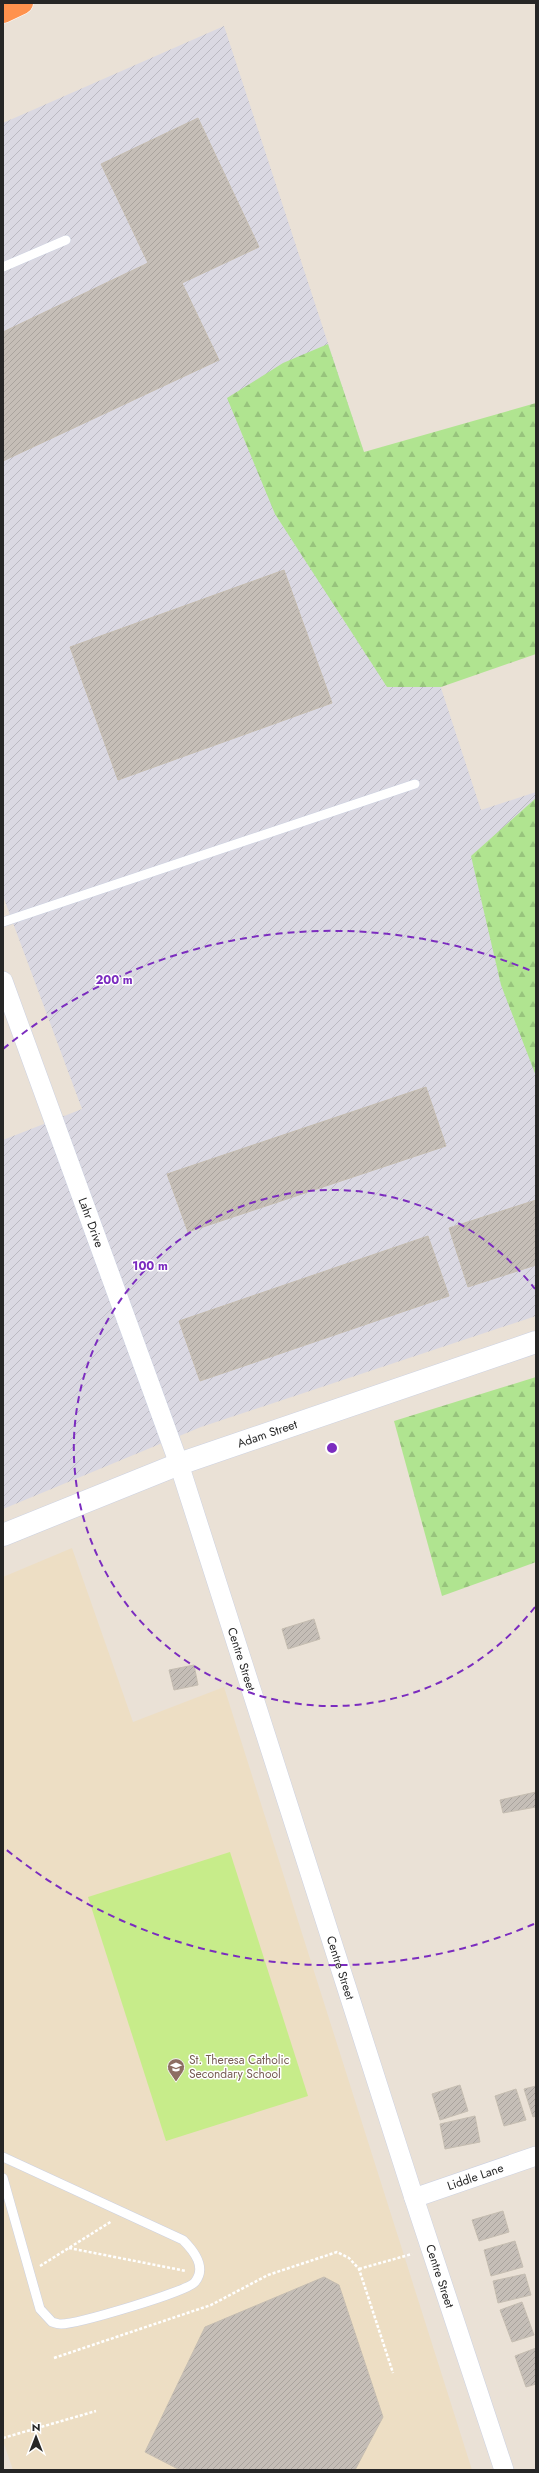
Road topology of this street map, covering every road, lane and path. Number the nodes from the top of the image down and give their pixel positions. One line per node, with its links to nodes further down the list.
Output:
1 (22, 3): 2 (highway)
2 (3, 12)
3 (66, 240): 4 (lane)
4 (3, 267)
5 (415, 784): 6 (lane)
6 (3, 922)
7 (3, 981): 9 (street, Lahr Drive)
8 (536, 1342): 9 (street, Adam Street)
9 (179, 1464): 10 (street, Adam Street); 14 (street, Centre Street)
10 (3, 1535)
11 (536, 2156): 14 (street, Liddle Lane)
12 (3, 2157): 15 (lane)
13 (3, 2178): 19 (lane)
14 (414, 2198): 25 (street, Centre Street)
15 (125, 2214): 16 (path); 20 (lane)
16 (69, 2248): 19 (path); 20 (path)
17 (412, 2254): 18 (path)
18 (359, 2269): 21 (path); 22 (path)
19 (29, 2272): 20 (lane)
20 (199, 2274)
21 (54, 2358)
22 (393, 2373)
23 (96, 2411): 24 (path)
24 (3, 2438)
25 (504, 2470)

